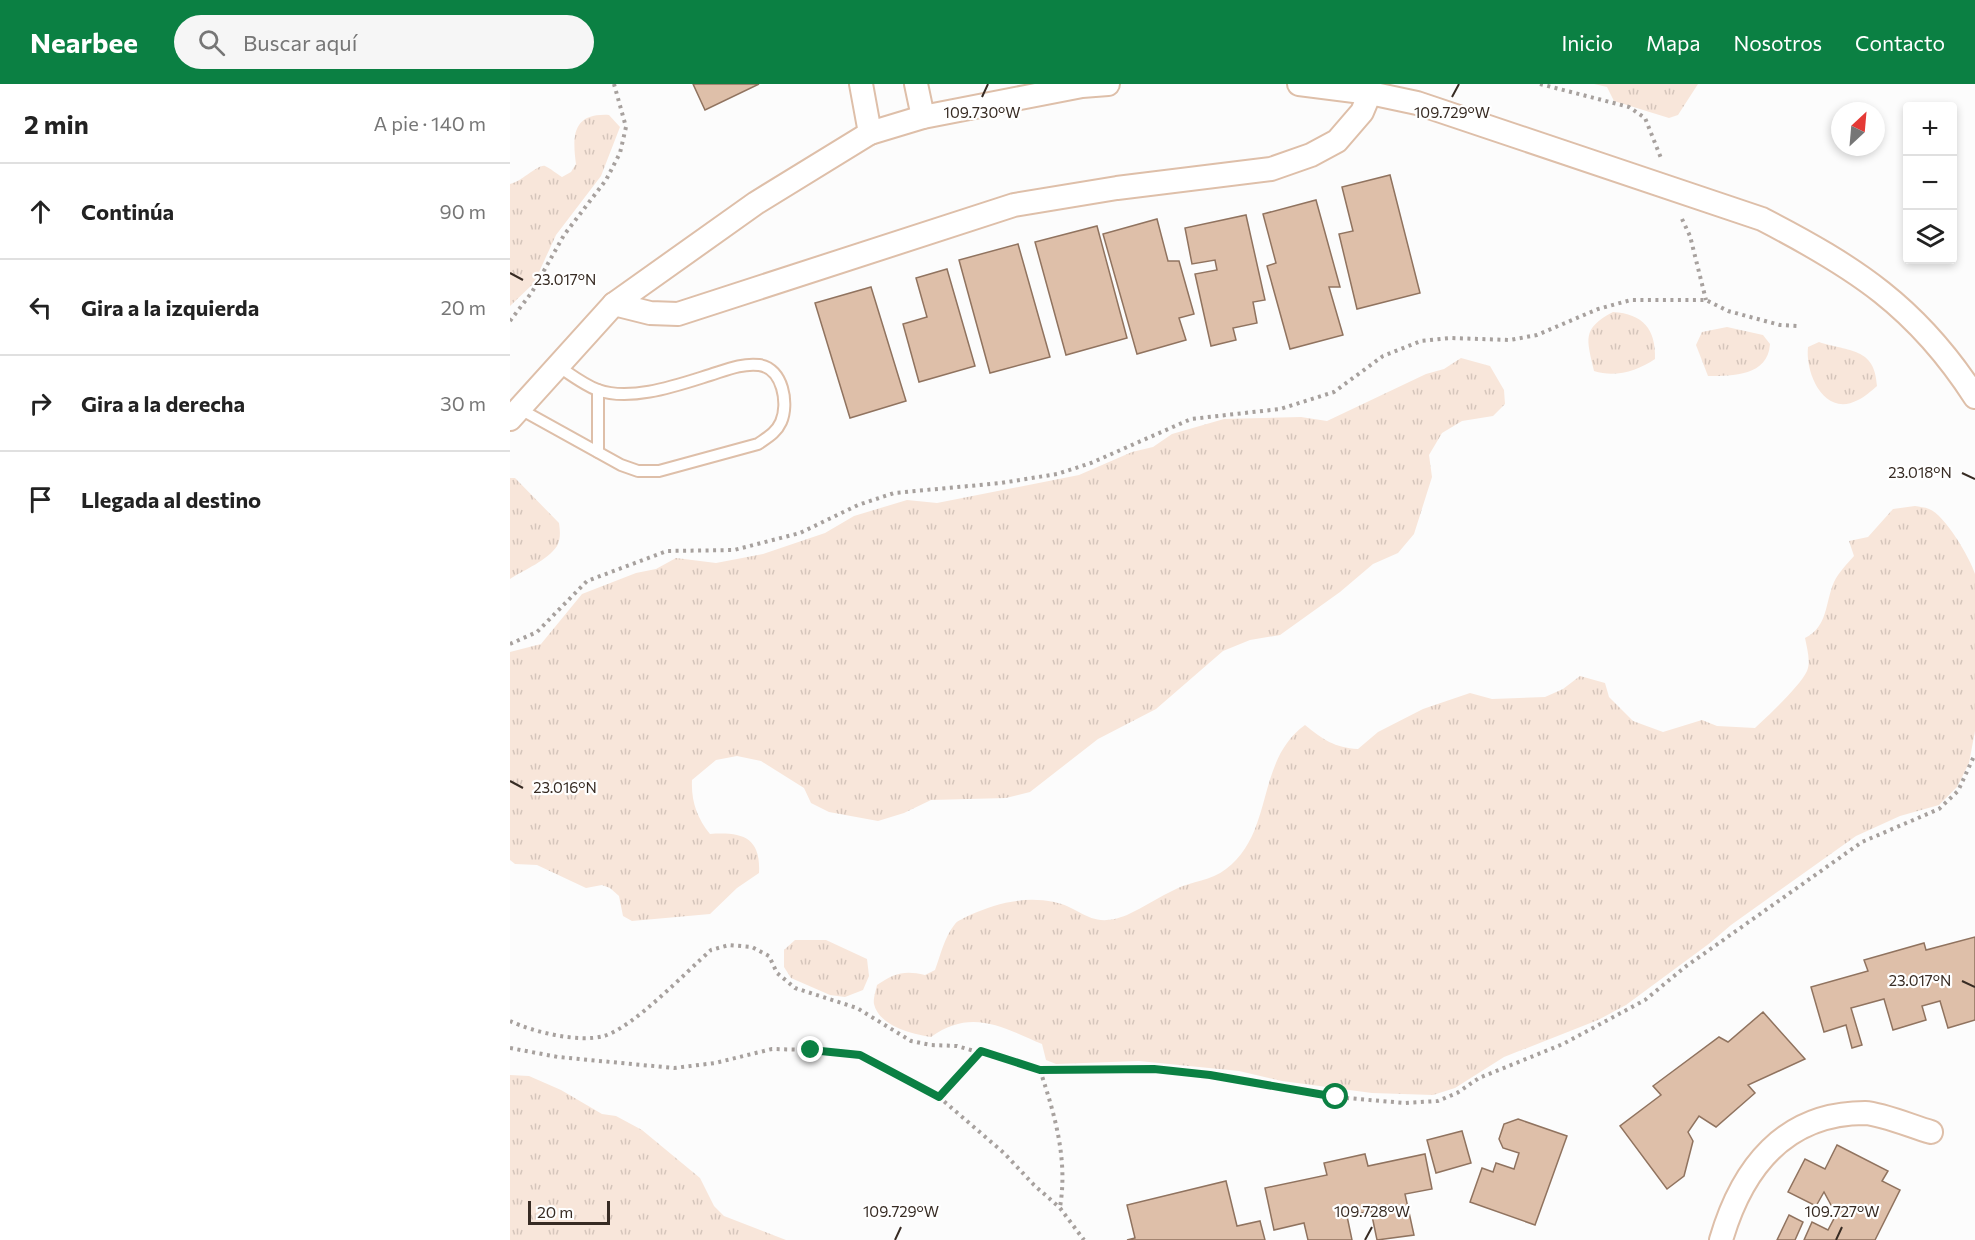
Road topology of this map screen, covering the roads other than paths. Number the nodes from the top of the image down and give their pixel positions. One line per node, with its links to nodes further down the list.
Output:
1 (861, 84): 7 (street)
2 (916, 84): 6 (street)
3 (1108, 84): 6 (street)
4 (1299, 84): 5 (street)
5 (1370, 93): 8 (street); 11 (street)
6 (923, 117): 7 (street)
7 (870, 134): 8 (street)
8 (614, 304): 9 (street)
9 (558, 366): 10 (lane); 12 (street)
10 (598, 390): 13 (lane); 13 (lane)
11 (1975, 397)
12 (515, 414): 13 (lane)
13 (598, 452)
14 (1931, 1132): 15 (street)
15 (1722, 1240)

